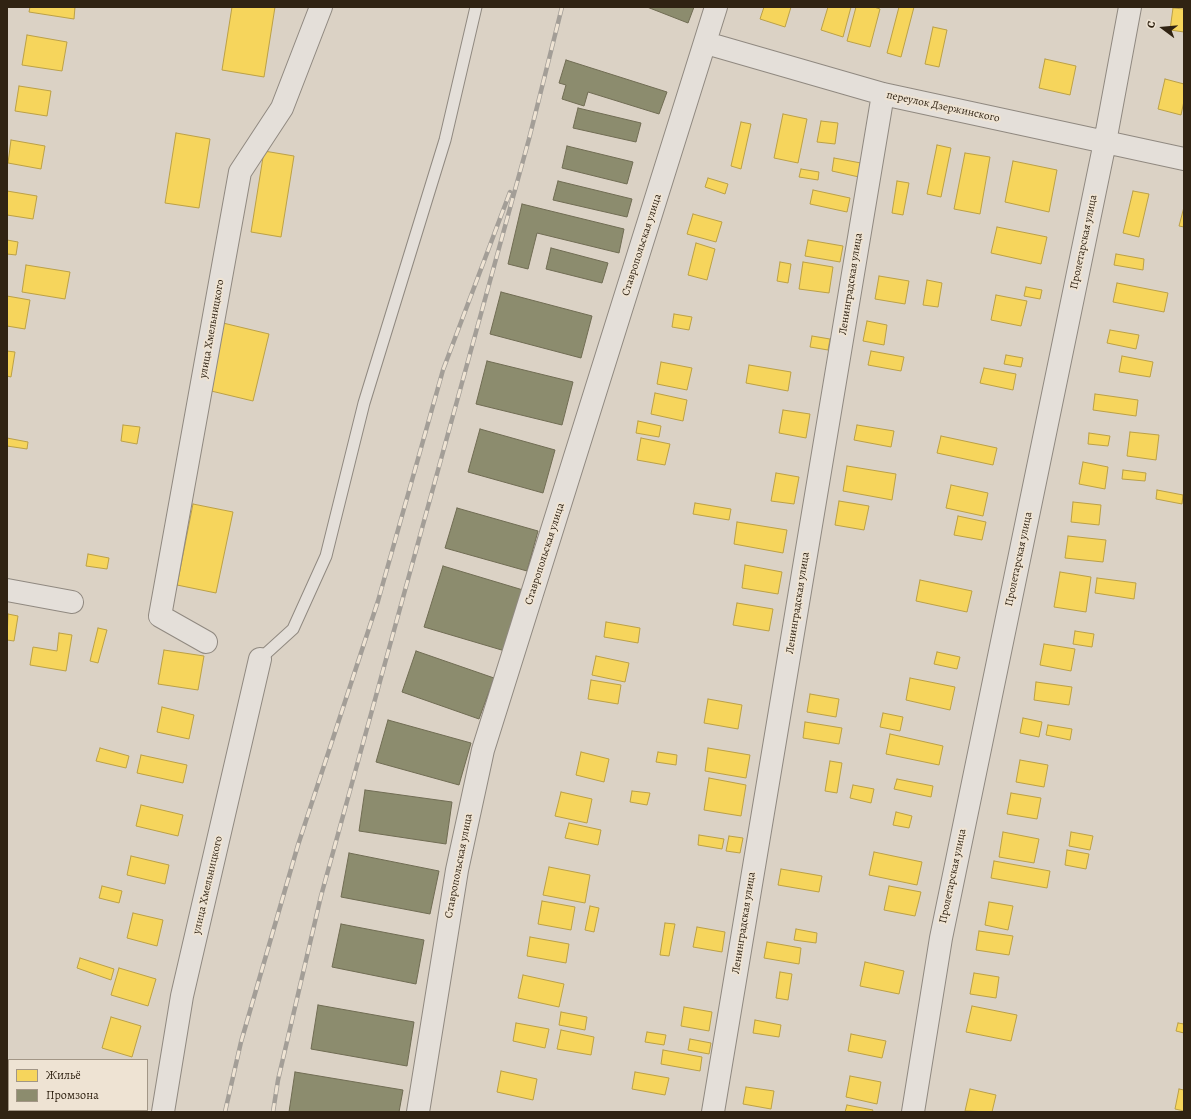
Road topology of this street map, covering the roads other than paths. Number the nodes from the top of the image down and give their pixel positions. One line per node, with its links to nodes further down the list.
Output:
1 (321, 7): 11 (street, улица Хмельницкого)
2 (476, 7): 12 (lane)
3 (716, 7): 5 (street, Ставропольская улица)
4 (1130, 7): 7 (street, Пролетарская улица)
5 (706, 42): 6 (street, переулок Дзержинского); 14 (street, Ставропольская улица)
6 (882, 94): 7 (street, переулок Дзержинского); 15 (street, Ленинградская улица)
7 (1105, 142): 8 (street, переулок Дзержинского); 16 (street, Пролетарская улица)
8 (1184, 159)
9 (7, 590): 10 (street)
10 (72, 602)
11 (206, 642)
12 (260, 659): 13 (street, улица Хмельницкого)
13 (163, 1112)
14 (418, 1112)
15 (713, 1112)
16 (913, 1112)

